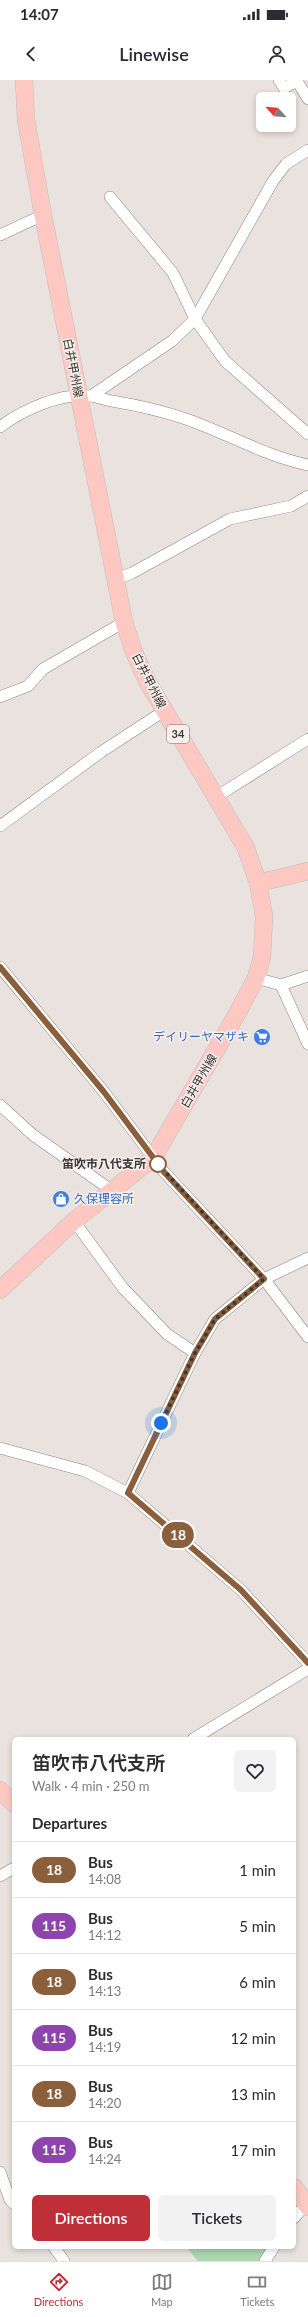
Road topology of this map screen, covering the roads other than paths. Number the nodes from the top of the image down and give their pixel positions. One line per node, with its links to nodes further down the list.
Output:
1 (24, 80): 6 (main road, 白井甲州線 / 34)
2 (279, 80): 3 (street)
3 (308, 99)
4 (308, 150): 8 (street)
5 (110, 197): 8 (street)
6 (43, 215): 7 (street); 9 (main road, 白井甲州線 / 34)
7 (0, 235)
8 (195, 318): 9 (street); 11 (street)
9 (85, 397): 10 (street); 12 (street); 14 (main road, 白井甲州線 / 34)
10 (0, 426)
11 (308, 434)
12 (308, 465)
13 (308, 496): 14 (street)
14 (114, 580): 15 (main road, 白井甲州線 / 34)
15 (124, 622): 16 (street); 17 (main road, 白井甲州線 / 34)
16 (0, 697)
17 (164, 711): 19 (main road, 白井甲州線 / 34); 20 (street)
18 (308, 739): 19 (street)
19 (216, 797): 22 (main road, 白井甲州線 / 34)
20 (0, 826)
21 (308, 871): 22 (main road)
22 (258, 883): 25 (main road, 白井甲州線 / 34)
23 (0, 967): 29 (street)
24 (308, 976): 26 (street)
25 (256, 978): 26 (street); 29 (main road, 白井甲州線 / 34)
26 (281, 985): 27 (street)
27 (308, 1044)
28 (0, 1105): 30 (street)
29 (153, 1158): 30 (main road, 白井甲州線 / 34); 33 (street)
30 (111, 1190): 31 (main road, 白井甲州線 / 34)
31 (74, 1221): 34 (main road, 白井甲州線 / 34); 36 (street)
32 (308, 1258): 33 (street)
33 (264, 1279): 35 (street); 36 (street)
34 (0, 1290)
35 (308, 1337)
36 (195, 1353): 38 (street)
37 (0, 1448): 38 (street)
38 (128, 1493): 39 (street)
39 (308, 1663)
40 (308, 1669): 41 (street)
41 (196, 1737)
42 (0, 1790): 43 (main road)
43 (12, 1802)
44 (12, 1869): 45 (street)
45 (0, 1876)
46 (0, 2172): 48 (street)
47 (296, 2189): 49 (main road)
48 (12, 2202)
49 (308, 2204): 50 (street)
50 (296, 2216)
51 (55, 2249): 53 (street)
52 (273, 2249): 54 (street)
53 (64, 2261)
54 (265, 2261)

